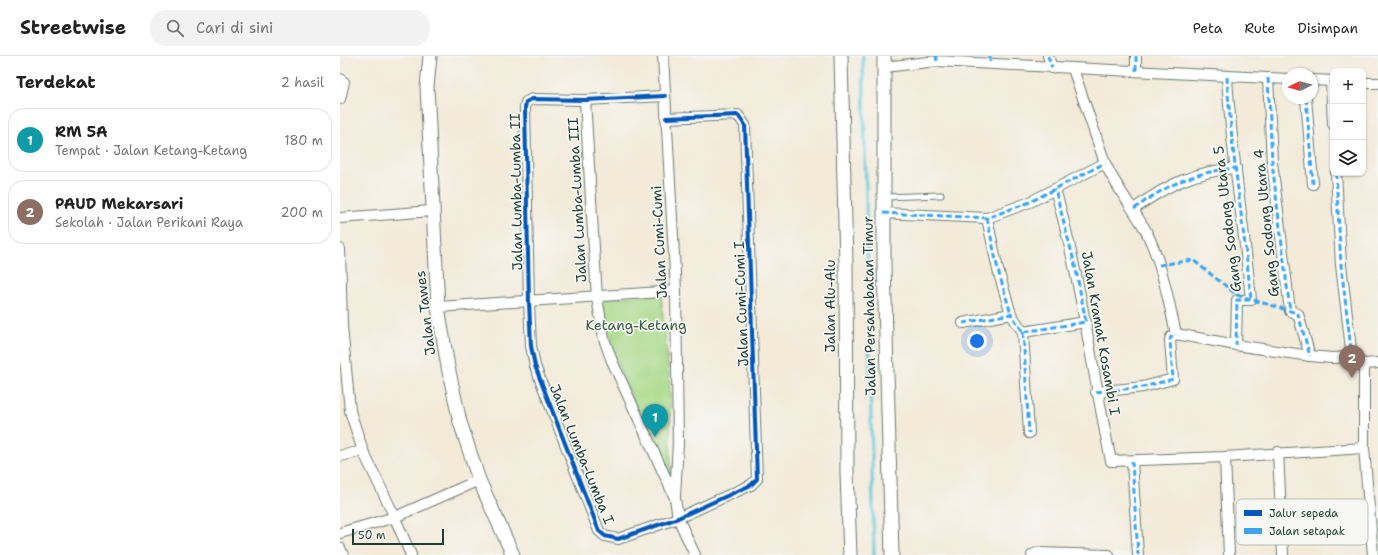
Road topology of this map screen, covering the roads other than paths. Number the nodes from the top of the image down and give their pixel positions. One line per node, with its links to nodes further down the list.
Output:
1 (430, 56): 33 (street, Jalan Tawes)
2 (663, 56): 20 (street, Jalan Cumi-Cumi)
3 (841, 56): 74 (street, Jalan Alu-Alu)
4 (1048, 56): 9 (street)
5 (1136, 56): 11 (street)
6 (937, 59): 7 (street); 8 (street)
7 (990, 60): 9 (street)
8 (884, 62): 31 (street, Jalan Persahabatan Timur)
9 (1052, 68): 10 (street)
10 (1073, 69): 11 (street); 25 (street)
11 (1136, 71): 12 (street)
12 (1227, 76): 13 (street); 26 (street, Gang Sodong Utara 5)
13 (1268, 78): 14 (street); 49 (street, Gang Sodong Utara 4)
14 (1282, 79)
15 (1318, 80): 17 (street)
16 (342, 81): 21 (street)
17 (1330, 81)
18 (1366, 83): 19 (street)
19 (1378, 83)
20 (665, 96): 22 (street, Jalan Lumba-Lumba II); 24 (street, Jalan Cumi-Cumi)
21 (340, 99)
22 (585, 100): 39 (street, Jalan Lumba-Lumba III); 40 (street, Jalan Lumba-Lumba II)
23 (1306, 104): 28 (street)
24 (666, 118): 38 (street, Jalan Cumi-Cumi); 65 (street, Jalan Cumi-Cumi I)
25 (1105, 163): 29 (street); 32 (street)
26 (1236, 168): 32 (street); 48 (street, Gang Sodong Utara 5)
27 (1336, 176): 50 (street)
28 (1313, 184)
29 (1055, 190): 36 (street); 43 (street, Jalan Kramat Kosambi I)
30 (941, 195): 31 (lane)
31 (883, 197): 34 (street, Jalan Persahabatan Timur)
32 (1134, 209): 47 (street)
33 (432, 211): 35 (street); 41 (street, Jalan Tawes)
34 (883, 213): 36 (street); 75 (street, Jalan Persahabatan Timur)
35 (340, 218)
36 (987, 218): 42 (street)
37 (340, 249): 45 (street)
38 (676, 292): 39 (street); 62 (street, Jalan Cumi-Cumi)
39 (597, 298): 40 (street); 62 (street, Jalan Lumba-Lumba III)
40 (529, 302): 41 (street); 65 (street, Jalan Lumba-Lumba I)
41 (438, 307): 61 (street, Jalan Tawes)
42 (1011, 314): 44 (street); 46 (street)
43 (1086, 322): 46 (street); 53 (street, Jalan Kramat Kosambi I)
44 (963, 323)
45 (341, 326): 56 (street)
46 (1022, 332): 54 (street)
47 (1176, 334): 48 (street); 53 (street)
48 (1236, 345): 49 (street)
49 (1310, 356): 50 (street)
50 (1352, 357): 52 (street)
51 (1378, 363): 52 (street)
52 (1364, 364): 55 (street)
53 (1096, 392): 60 (street, Jalan Kramat Kosambi I)
54 (1029, 433)
55 (1364, 448): 57 (street); 81 (street)
56 (363, 451): 58 (street); 64 (street)
57 (1278, 452): 59 (street); 63 (street)
58 (340, 456)
59 (1225, 457): 60 (street); 79 (street)
60 (1132, 461): 78 (street)
61 (479, 480): 64 (street); 72 (street, Jalan Tawes)
62 (675, 498): 65 (street)
63 (1281, 499)
64 (395, 517): 66 (street); 71 (street)
65 (678, 518): 73 (street)
66 (340, 533)
67 (1103, 543): 77 (street)
68 (1283, 545): 80 (street)
69 (340, 548): 70 (street)
70 (343, 555)
71 (411, 555)
72 (513, 555)
73 (695, 555)
74 (850, 555)
75 (892, 555)
76 (1032, 555): 77 (street)
77 (1106, 555)
78 (1138, 555)
79 (1229, 555)
80 (1284, 555)
81 (1373, 555)

